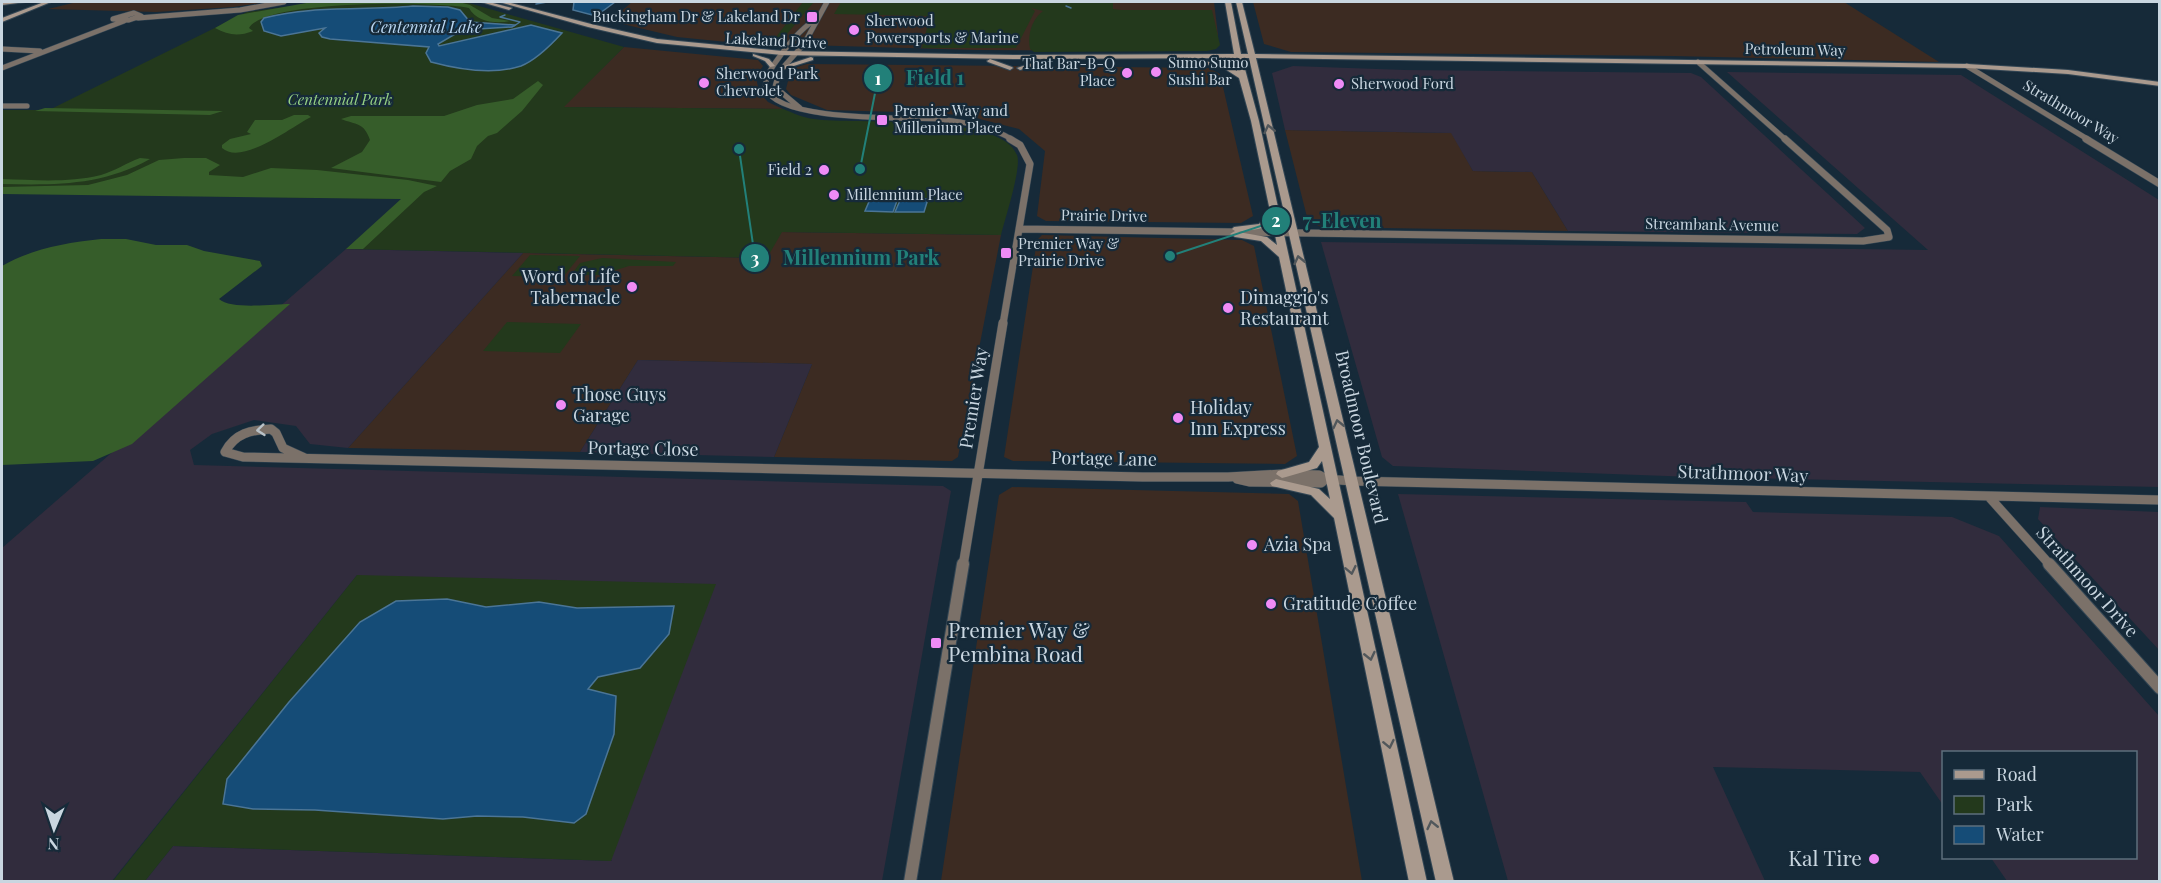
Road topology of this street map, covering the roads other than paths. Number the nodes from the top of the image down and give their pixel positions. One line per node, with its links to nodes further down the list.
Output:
1 (23, 2): 12 (main road)
2 (36, 2): 13 (main road)
3 (42, 2): 13 (main road)
4 (51, 2): 13 (main road)
5 (277, 2): 14 (street)
6 (284, 2): 14 (street)
7 (484, 2): 25 (main road, Lakeland Drive)
8 (502, 2): 25 (main road, Lakeland Drive)
9 (828, 2): 15 (street)
10 (1228, 2): 18 (main road, Broadmoor Boulevard)
11 (1239, 2): 20 (main road, Broadmoor Boulevard)
12 (2, 5): 13 (main road)
13 (3, 16)
14 (139, 16): 16 (street); 17 (street)
15 (816, 19): 21 (street); 22 (street)
16 (114, 20): 17 (street); 24 (street)
17 (124, 21): 24 (street)
18 (1231, 27): 19 (main road, Broadmoor Boulevard); 30 (main road)
19 (1234, 40): 29 (main road); 30 (main road, Broadmoor Boulevard)
20 (1248, 42): 30 (main road, Broadmoor Boulevard); 31 (main road)
21 (804, 44): 27 (street); 28 (main road)
22 (788, 46): 25 (main road); 26 (street)
23 (2, 50): 24 (street)
24 (39, 52): 38 (street)
25 (756, 53): 26 (main road, Lakeland Drive); 36 (main road)
26 (781, 55): 27 (main road, Lakeland Drive); 36 (street)
27 (793, 55): 28 (main road, Lakeland Drive); 39 (street)
28 (822, 56): 29 (main road, Lakeland Drive); 32 (main road, Lakeland Drive); 39 (main road)
29 (1128, 57): 30 (main road, Lakeland Drive)
30 (1246, 59): 31 (main road, Petroleum Way); 34 (main road, Lakeland Drive); 42 (main road, Broadmoor Boulevard); 43 (main road, Broadmoor Boulevard)
31 (1284, 59): 35 (main road, Petroleum Way); 43 (main road)
32 (986, 60): 33 (main road, Lakeland Drive); 40 (main road)
33 (1049, 61): 34 (main road, Lakeland Drive); 41 (main road)
34 (1155, 62): 42 (main road)
35 (1698, 62): 37 (main road, Petroleum Way); 53 (street, Streambank Avenue)
36 (772, 66): 47 (street, Premier Way)
37 (1967, 66): 44 (main road, Petroleum Way); 48 (street, Strathmoor Way)
38 (2, 67)
39 (784, 67): 47 (street)
40 (1010, 68)
41 (1020, 68)
42 (1242, 77): 49 (main road, Broadmoor Boulevard)
43 (1256, 78): 53 (main road, Broadmoor Boulevard, one-way to 43)
44 (2160, 84)
45 (2, 106): 46 (street)
46 (27, 106)
47 (801, 109): 50 (street, Premier Way)
48 (2160, 184)
49 (1274, 212): 51 (main road); 52 (main road, Broadmoor Boulevard)
50 (1019, 229): 51 (street, Prairie Drive); 57 (street, Premier Way)
51 (1236, 232): 52 (street, Prairie Drive); 54 (main road)
52 (1276, 232): 53 (street, Streambank Avenue); 54 (main road, Broadmoor Boulevard)
53 (1293, 233): 60 (main road, Broadmoor Boulevard, one-way to 53)
54 (1284, 256): 55 (main road, Broadmoor Boulevard)
55 (1325, 447): 58 (main road); 59 (main road, Broadmoor Boulevard)
56 (305, 458): 56 (street, Portage Close, one-way to 56); 57 (street, Portage Close)
57 (979, 472): 58 (street, Portage Lane); 65 (street, Premier Way)
58 (1279, 478): 59 (street, Portage Lane); 63 (main road)
59 (1329, 479): 60 (street, Strathmoor Way); 63 (main road, Broadmoor Boulevard)
60 (1352, 481): 61 (street, Strathmoor Way); 67 (main road, Broadmoor Boulevard, one-way to 60)
61 (1990, 498): 62 (street, Strathmoor Way); 64 (street, Strathmoor Drive)
62 (2160, 500)
63 (1340, 517): 66 (main road, Broadmoor Boulevard, one-way to 66)
64 (2160, 687)
65 (910, 882)
66 (1418, 882)
67 (1445, 882)

